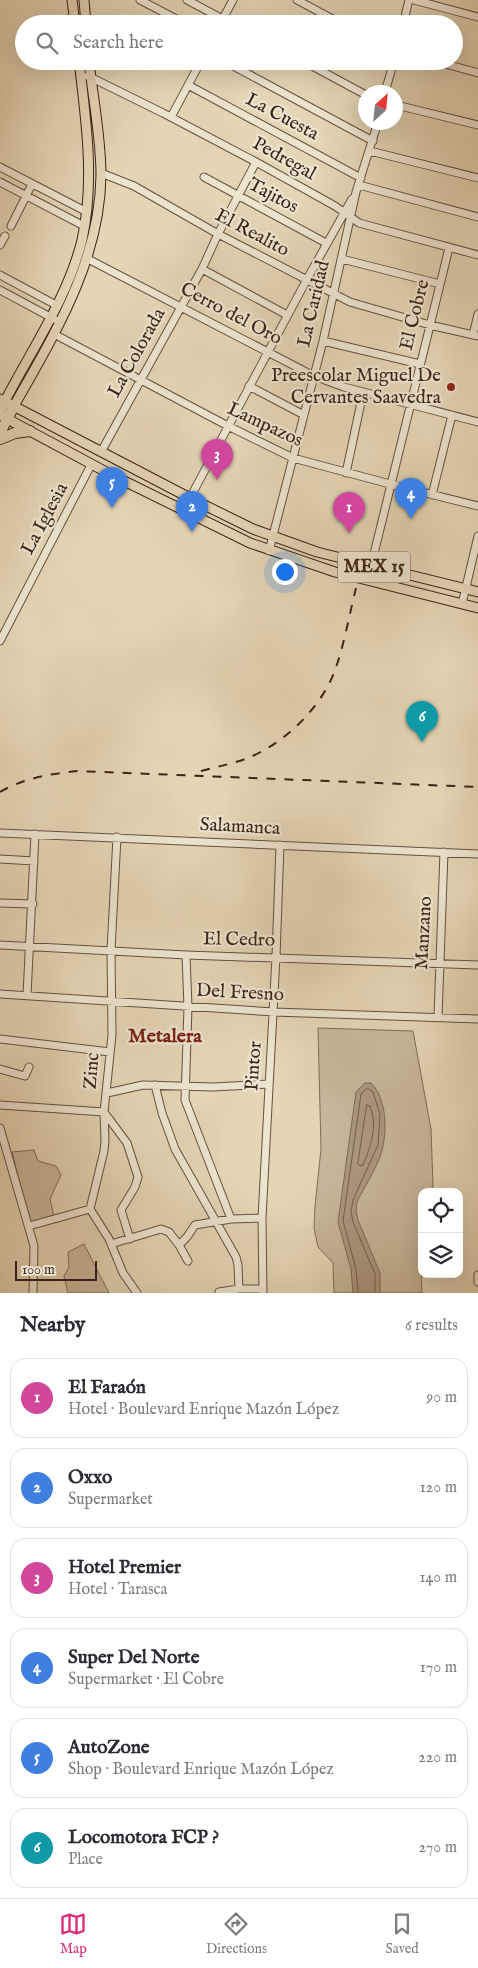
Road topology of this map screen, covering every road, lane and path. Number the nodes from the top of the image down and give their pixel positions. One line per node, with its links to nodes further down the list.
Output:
1 (72, 0): 9 (main road)
2 (84, 0): 10 (main road)
3 (140, 0): 11 (street)
4 (187, 0): 12 (street)
5 (233, 0): 13 (street)
6 (297, 0): 14 (street)
7 (408, 0): 15 (street)
8 (414, 0): 16 (street)
9 (74, 15)
10 (85, 15)
11 (169, 15)
12 (212, 15)
13 (225, 15)
14 (325, 15)
15 (405, 15)
16 (478, 17)
17 (463, 69): 25 (street)
18 (80, 70): 24 (main road)
19 (90, 70): 26 (main road)
20 (196, 70): 27 (street)
21 (241, 70): 34 (street)
22 (320, 70): 29 (street)
23 (392, 70): 28 (street)
24 (80, 73): 26 (street, Pedregal); 47 (main road)
25 (478, 73)
26 (91, 78): 31 (street, Pedregal); 38 (main road)
27 (188, 85): 31 (street); 44 (street, La Cuesta)
28 (388, 85)
29 (358, 91)
30 (403, 107): 32 (street)
31 (171, 117): 36 (street, Pedregal)
32 (478, 125)
33 (376, 130): 34 (street, La Caridad)
34 (373, 141): 35 (street, La Caridad)
35 (370, 151): 41 (street); 44 (street, La Caridad)
36 (256, 162): 46 (street, La Colorada); 48 (street, Pedregal)
37 (2, 168): 40 (street); 43 (street)
38 (101, 173): 53 (street, El Realito); 59 (main road)
39 (204, 177): 46 (street, Tajitos)
40 (0, 178)
41 (478, 178)
42 (0, 182): 45 (street)
43 (32, 184): 45 (street); 47 (street)
44 (358, 185): 48 (street); 49 (street, La Cuesta); 50 (street, La Caridad)
45 (26, 196): 51 (street); 52 (street)
46 (238, 196): 53 (street, La Colorada); 55 (street, Tajitos)
47 (87, 212): 52 (main road); 59 (main road)
48 (344, 213): 50 (street, Pedregal); 55 (street)
49 (478, 216)
50 (350, 218): 57 (street, Pedregal); 60 (street, La Caridad)
51 (11, 226)
52 (84, 226): 69 (main road)
53 (218, 234): 61 (street, La Colorada); 63 (street, El Realito)
54 (5, 236): 56 (street)
55 (326, 243): 63 (street)
56 (0, 245)
57 (449, 248): 58 (street, Pedregal); 64 (street, El Cobre)
58 (478, 255)
59 (88, 259): 70 (street, Cerro del Oro); 75 (main road)
60 (342, 259): 64 (street); 67 (street, La Caridad)
61 (202, 269): 70 (street, La Colorada); 72 (street)
62 (0, 275): 65 (street)
63 (306, 280): 67 (street, El Realito); 72 (street)
64 (440, 284): 74 (street, El Cobre)
65 (20, 286): 68 (street); 69 (street)
66 (0, 290): 68 (street)
67 (333, 295): 74 (street, El Realito); 77 (street, La Caridad)
68 (14, 297): 73 (street)
69 (56, 306): 73 (main road)
70 (182, 306): 78 (street, Cerro del Oro); 81 (street, La Colorada)
71 (478, 314): 76 (street)
72 (287, 315): 78 (street)
73 (52, 318): 75 (main road); 84 (main road)
74 (430, 325): 76 (street, El Realito); 79 (street, El Cobre)
75 (54, 334): 81 (street, Lampazos); 84 (main road)
76 (476, 335)
77 (323, 341): 79 (street); 80 (street, La Caridad)
78 (267, 352): 80 (street, Cerro del Oro); 82 (street)
79 (420, 364): 85 (street, El Cobre)
80 (314, 376): 83 (street, Cerro del Oro); 87 (street, La Caridad)
81 (140, 380): 90 (street, Lampazos); 94 (street, La Colorada)
82 (249, 386): 87 (street); 90 (street)
83 (363, 392): 85 (street, Cerro del Oro); 97 (street)
84 (6, 402): 86 (highway); 94 (main road, MEX 15)
85 (410, 404): 88 (street, Cerro del Oro); 98 (street, El Cobre)
86 (2, 415): 91 (main road, MEX 15); 92 (highway)
87 (304, 415): 95 (street, La Caridad)
88 (452, 415): 89 (street, Cerro del Oro); 99 (street)
89 (478, 422)
90 (228, 426): 95 (street, Lampazos); 100 (street)
91 (30, 431): 93 (highway); 96 (main road, MEX 15)
92 (0, 433)
93 (0, 439)
94 (101, 452): 100 (main road, MEX 15)
95 (293, 458): 97 (street, Lampazos); 102 (street, La Caridad)
96 (91, 465): 104 (main road, MEX 15); 110 (street, La Iglesia)
97 (346, 473): 98 (street, Lampazos)
98 (390, 484): 99 (street, Lampazos); 105 (street, El Cobre)
99 (432, 495): 101 (street, Lampazos)
100 (190, 498): 102 (main road, MEX 15)
101 (478, 506)
102 (272, 536): 104 (street, La Caridad); 105 (main road, MEX 15)
103 (478, 536): 106 (street)
104 (269, 551): 108 (main road, MEX 15)
105 (371, 566): 106 (main road, MEX 15)
106 (466, 589): 107 (main road, MEX 15); 108 (street)
107 (478, 592)
108 (462, 604): 109 (main road, MEX 15)
109 (478, 608)
110 (0, 640)
111 (0, 833): 112 (street, Salamanca)
112 (35, 834): 113 (street, Salamanca); 118 (street)
113 (117, 837): 114 (street, Salamanca); 123 (street, Zinc)
114 (280, 845): 115 (street, Salamanca); 125 (street, Pintor)
115 (444, 852): 116 (street, Salamanca); 126 (street, Manzano)
116 (478, 854)
117 (0, 859): 118 (street)
118 (34, 861): 120 (street)
119 (0, 902): 120 (street)
120 (33, 904): 122 (street)
121 (0, 945): 122 (street, El Cedro)
122 (30, 946): 123 (street, El Cedro); 129 (street)
123 (111, 950): 124 (street, El Cedro); 130 (street, Zinc)
124 (186, 955): 125 (street, El Cedro); 131 (street)
125 (276, 957): 126 (street, El Cedro); 132 (street, Pintor)
126 (439, 964): 127 (street, El Cedro); 133 (street, Manzano)
127 (478, 965)
128 (0, 994): 129 (street, Del Fresno)
129 (27, 995): 130 (street, Del Fresno)
130 (112, 1002): 131 (street, Del Fresno); 136 (street, Zinc)
131 (188, 1007): 132 (street, Del Fresno); 141 (street)
132 (274, 1012): 133 (street, Del Fresno); 139 (street, Pintor)
133 (438, 1017): 134 (street, Del Fresno)
134 (478, 1019)
135 (0, 1039): 136 (street)
136 (110, 1052): 142 (street, Zinc)
137 (30, 1067): 138 (street)
138 (0, 1069)
139 (269, 1084): 141 (street); 147 (street, Pintor)
140 (155, 1085): 141 (street); 142 (street); 149 (street)
141 (185, 1086): 148 (street)
142 (107, 1093): 144 (street, Zinc)
143 (0, 1105): 144 (street)
144 (104, 1112): 146 (street, Zinc); 151 (street)
145 (0, 1128): 150 (street)
146 (90, 1209): 150 (street); 152 (street)
147 (262, 1218): 148 (street); 158 (street, Pintor)
148 (231, 1219): 149 (street)
149 (215, 1221): 153 (street); 157 (street)
150 (29, 1226): 160 (street)
151 (130, 1239): 152 (street); 153 (street)
152 (111, 1244): 161 (street)
153 (179, 1245): 154 (street)
154 (188, 1261)
155 (478, 1275): 156 (street)
156 (478, 1282)
157 (239, 1289): 158 (street); 159 (street)
158 (263, 1291)
159 (219, 1292)
160 (32, 1293)
161 (137, 1293)

